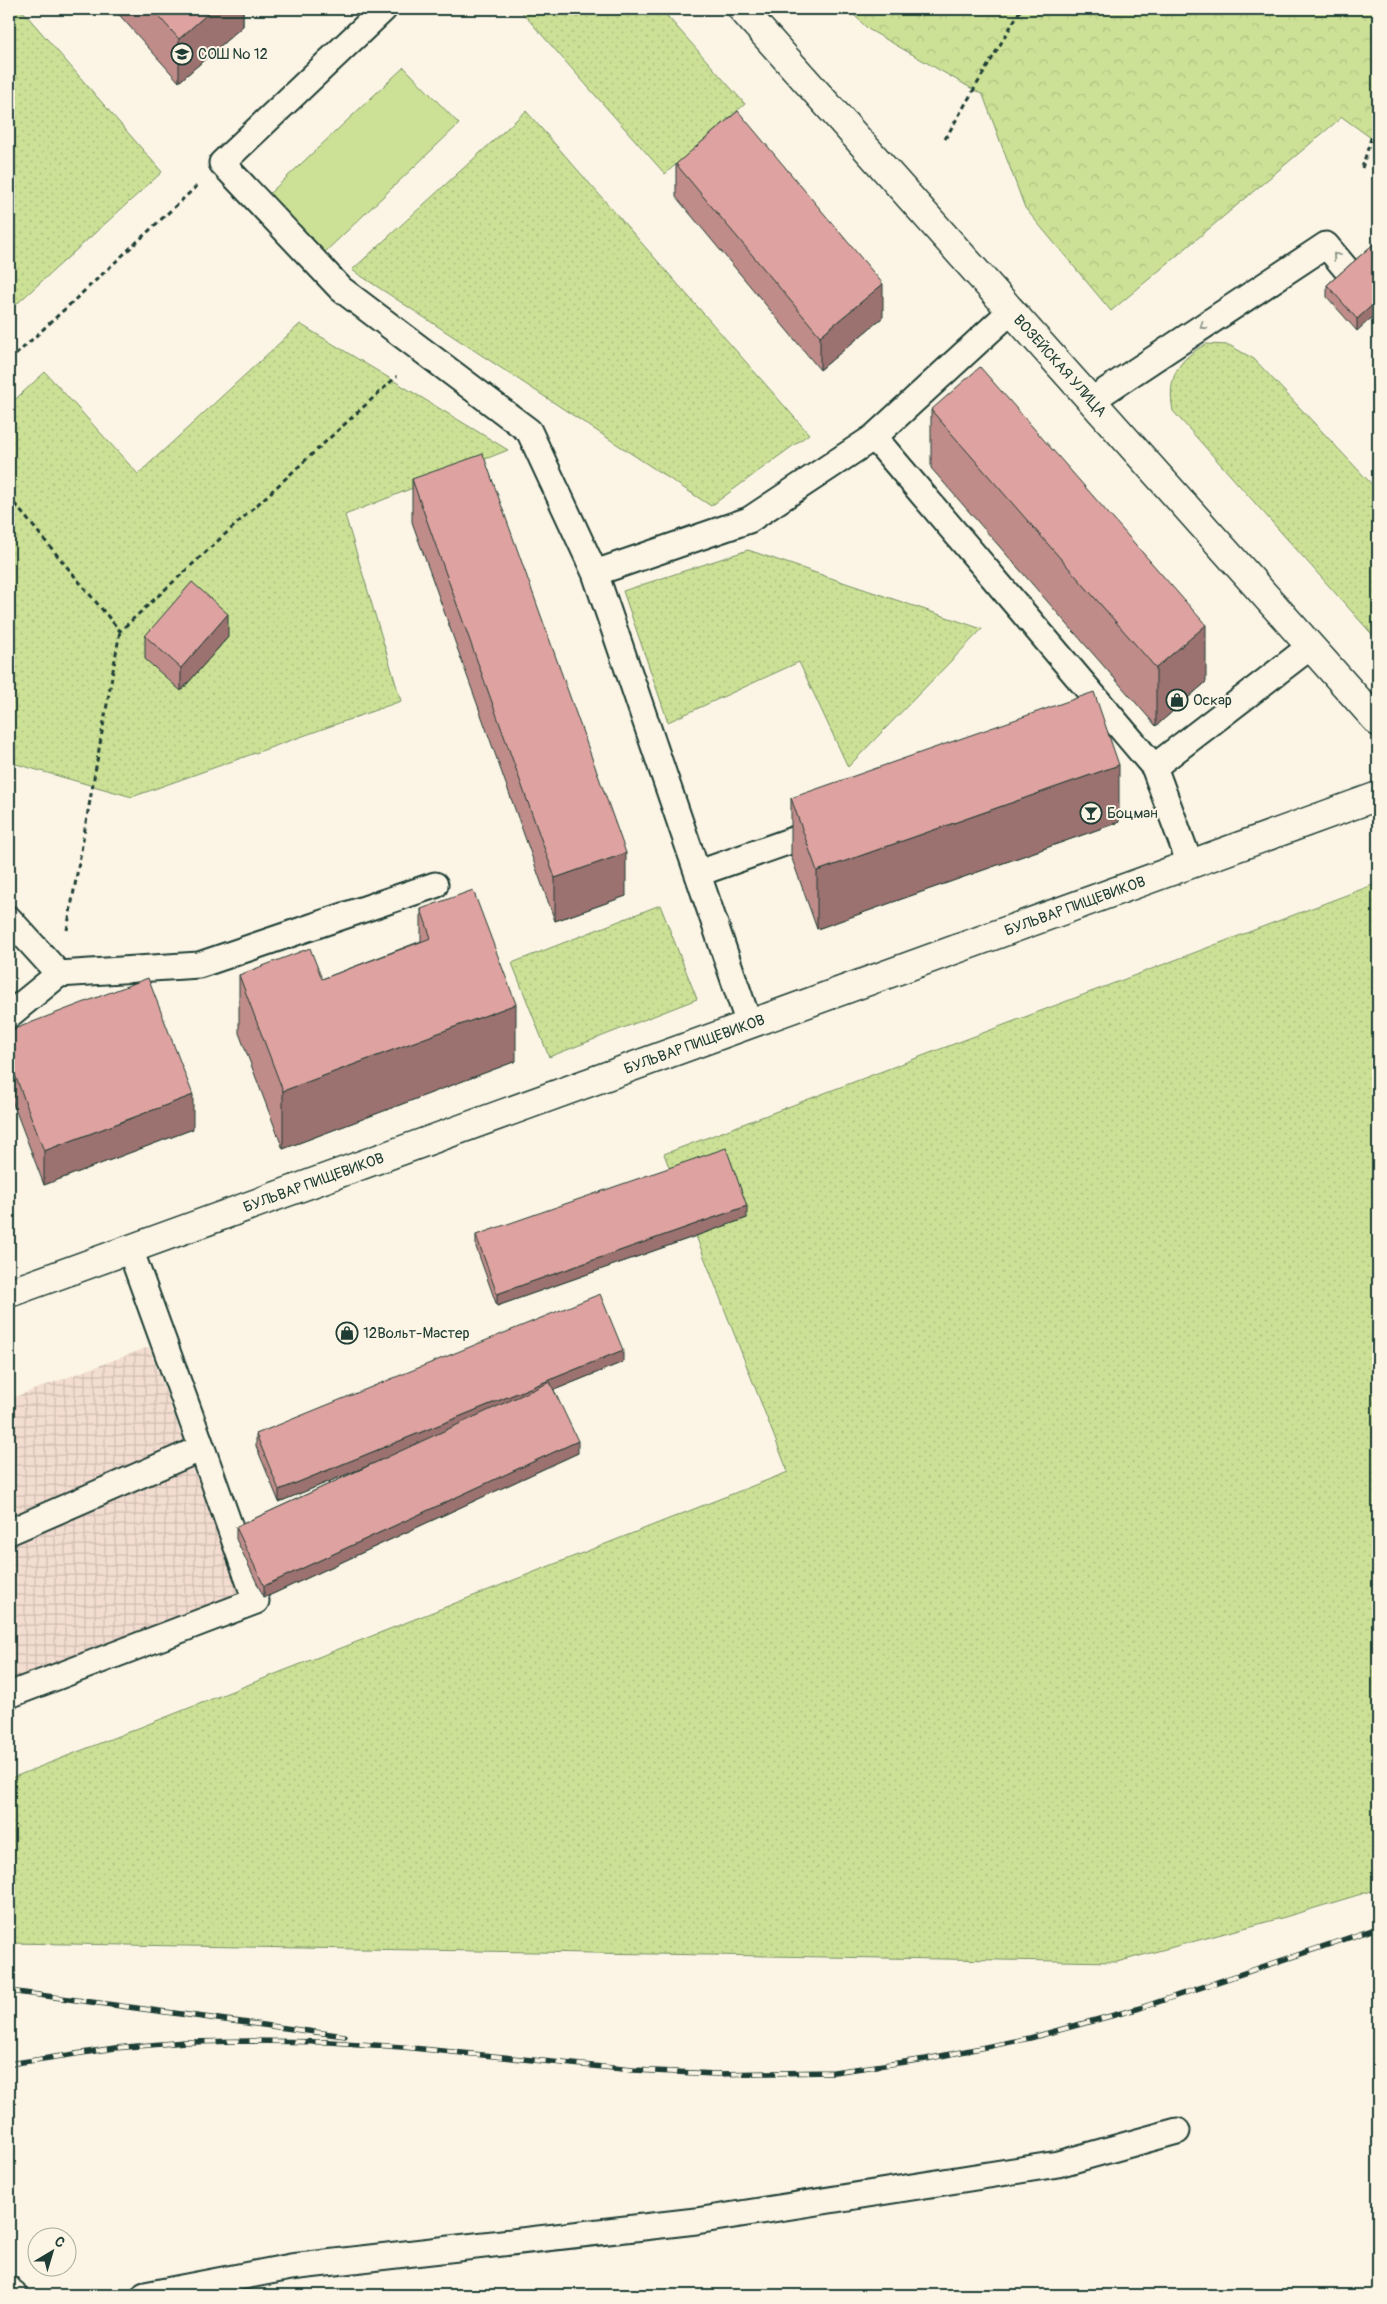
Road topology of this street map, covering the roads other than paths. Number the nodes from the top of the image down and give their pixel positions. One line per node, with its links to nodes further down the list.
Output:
1 (742, 9): 4 (main road, ВОЗЕЙСКАЯ УЛИЦА)
2 (375, 12): 7 (lane)
3 (1378, 307): 5 (lane, one-way to 5)
4 (1012, 310): 5 (main road, ВОЗЕЙСКАЯ УЛИЦА); 6 (lane)
5 (1092, 400): 8 (main road, ВОЗЕЙСКАЯ УЛИЦА)
6 (874, 437): 7 (lane); 10 (lane)
7 (595, 573): 14 (lane)
8 (1311, 646): 9 (main road, ВОЗЕЙСКАЯ УЛИЦА); 10 (lane)
9 (1378, 722)
10 (1154, 767): 13 (lane)
11 (1378, 796): 13 (main road, БУЛЬВАР ПИЩЕВИКОВ)
12 (848, 821): 14 (lane)
13 (1190, 864): 19 (main road, БУЛЬВАР ПИЩЕВИКОВ)
14 (699, 873): 19 (lane)
15 (435, 885): 17 (lane)
16 (9, 919): 17 (lane)
17 (59, 974): 18 (lane)
18 (9, 1015)
19 (749, 1024): 20 (main road, БУЛЬВАР ПИЩЕВИКОВ)
20 (130, 1249): 21 (main road, БУЛЬВАР ПИЩЕВИКОВ); 22 (lane)
21 (9, 1293)
22 (202, 1448): 23 (lane); 24 (lane)
23 (9, 1532)
24 (9, 1695)
25 (1177, 2131): 28 (lane)
26 (9, 2289): 27 (lane)
27 (14, 2295)
28 (144, 2295)

